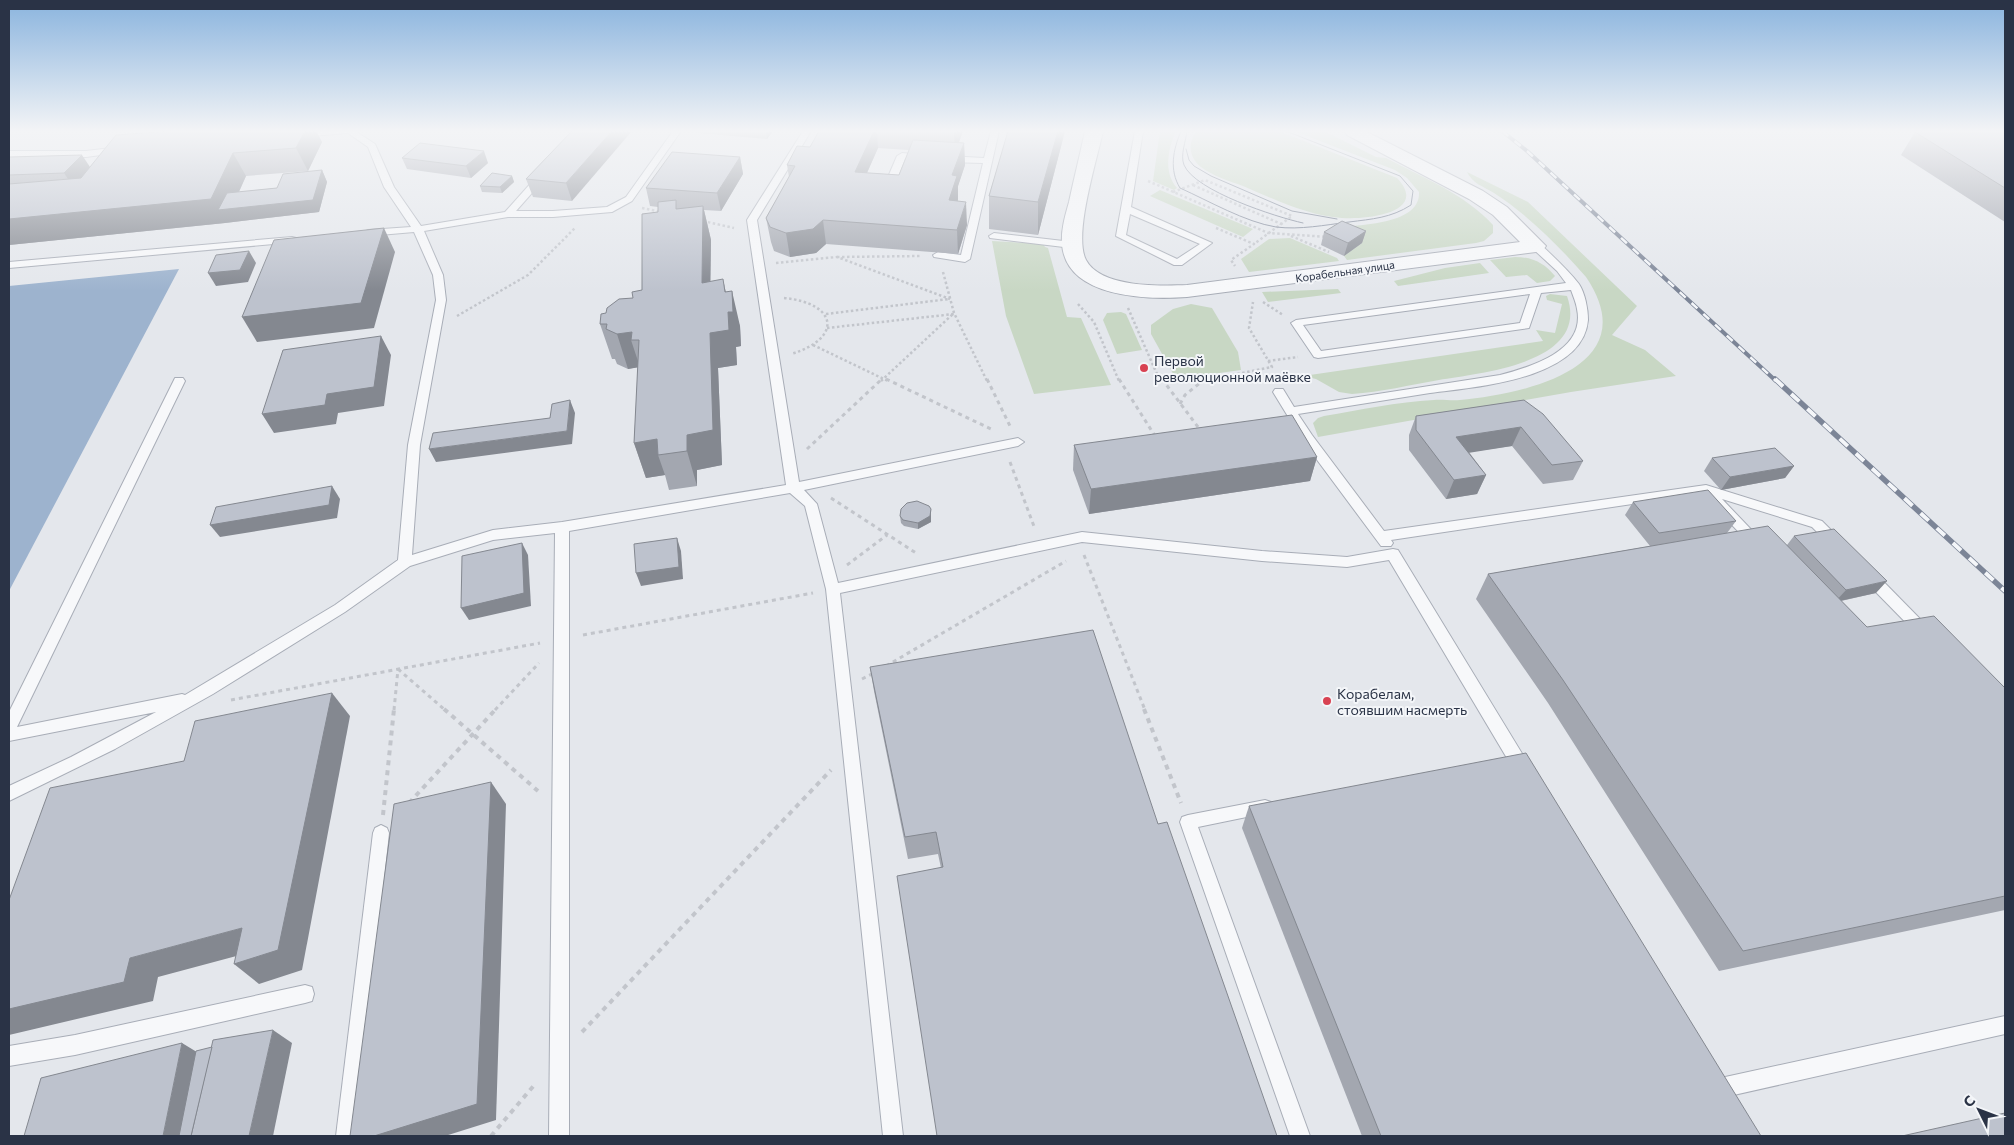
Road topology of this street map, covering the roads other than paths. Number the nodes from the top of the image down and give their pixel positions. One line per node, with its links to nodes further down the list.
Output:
1 (388, 184): 11 (lane)
2 (535, 184): 10 (lane)
3 (639, 184): 10 (lane)
4 (774, 184): 25 (lane)
5 (983, 184): 17 (lane)
6 (1082, 184): 15 (street)
7 (1130, 184): 9 (lane)
8 (1456, 184): 16 (street)
9 (1126, 209): 9 (lane)
10 (508, 214): 11 (lane)
11 (418, 229): 12 (lane); 31 (lane)
12 (360, 234)
13 (994, 236): 15 (lane)
14 (302, 239): 18 (lane)
15 (1072, 245): 16 (street, Корабельная улица)
16 (1536, 246): 19 (lane)
17 (938, 255)
18 (9, 265)
19 (1574, 285): 20 (lane); 23 (lane)
20 (1536, 291): 20 (lane)
21 (179, 380): 37 (lane)
22 (1279, 392): 23 (lane)
23 (1291, 411): 28 (lane)
24 (1018, 442): 25 (lane)
25 (793, 488): 27 (lane); 32 (lane)
26 (1706, 489): 28 (lane); 30 (lane); 33 (lane)
27 (562, 527): 31 (lane); 52 (lane)
28 (1382, 536): 29 (lane)
29 (1393, 554): 32 (lane); 39 (lane)
30 (1768, 555)
31 (404, 562): 36 (lane)
32 (832, 583): 53 (lane)
33 (1916, 623): 34 (lane); 35 (lane)
34 (1898, 626)
35 (1936, 645)
36 (197, 697): 38 (lane); 41 (lane)
37 (9, 727)
38 (9, 735)
39 (1515, 757): 40 (lane); 42 (lane)
40 (1496, 761)
41 (66, 768): 43 (lane); 44 (lane)
42 (1531, 783)
43 (60, 786)
44 (9, 794)
45 (1284, 803): 54 (lane)
46 (382, 833): 51 (lane)
47 (305, 994): 49 (lane)
48 (2005, 1025): 50 (lane)
49 (9, 1056)
50 (1717, 1091)
51 (346, 1136)
52 (559, 1136)
53 (893, 1136)
54 (1300, 1136)

